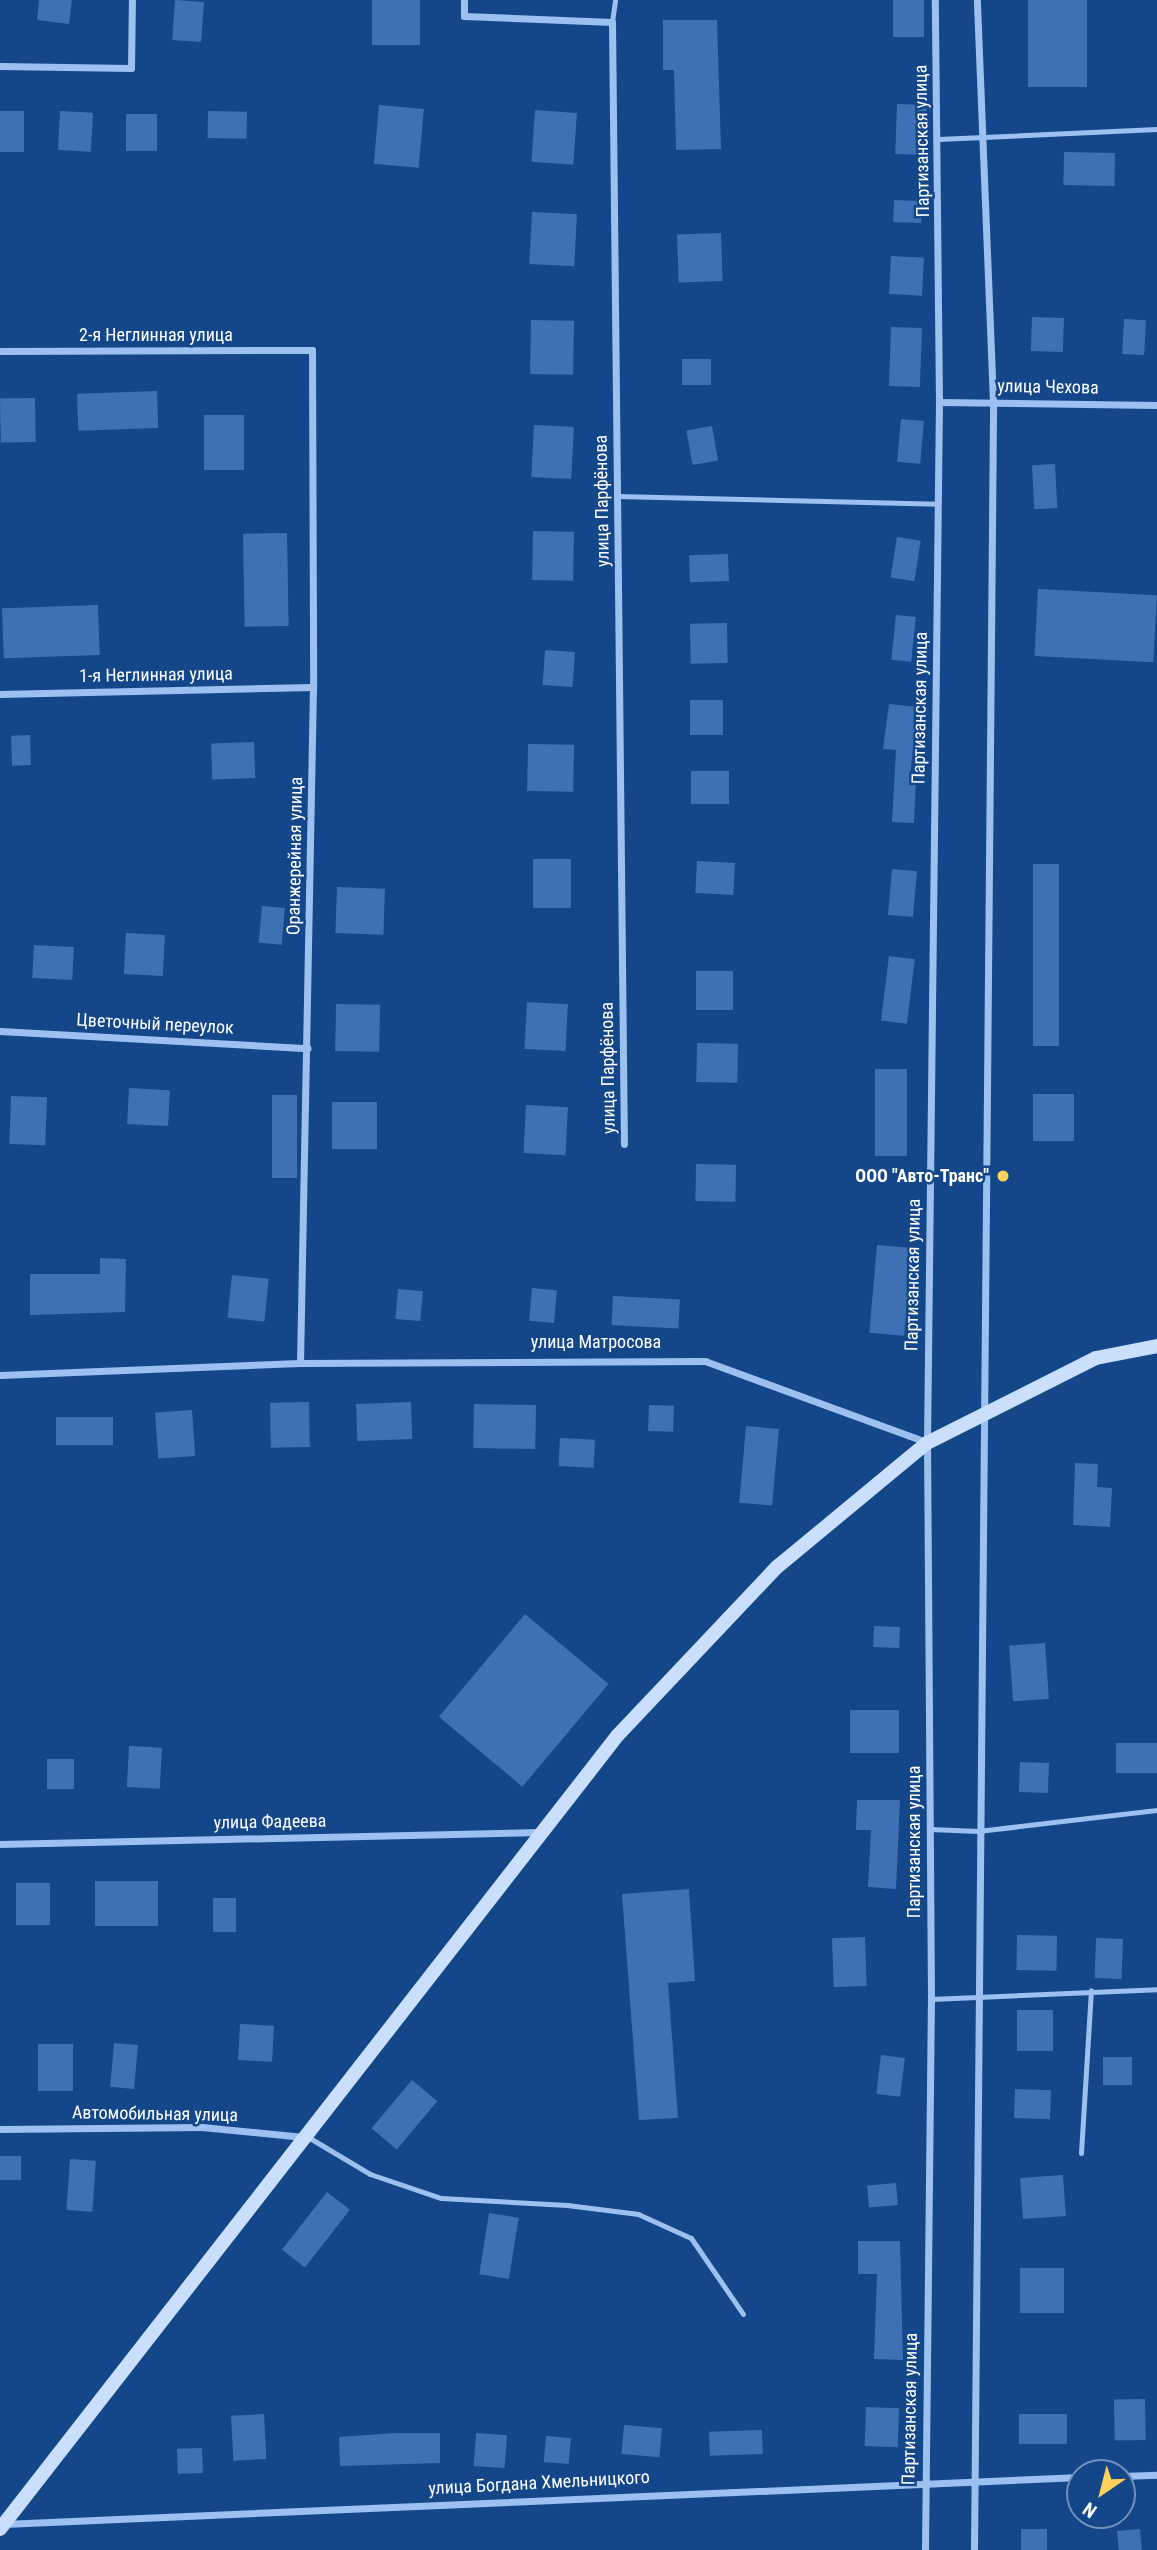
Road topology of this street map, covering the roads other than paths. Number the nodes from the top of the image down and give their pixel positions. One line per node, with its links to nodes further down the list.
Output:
1 (132, 0): 7 (street)
2 (464, 0): 6 (street)
3 (615, 0): 6 (lane)
4 (935, 0): 10 (street, Партизанская улица)
5 (977, 0): 9 (street)
6 (612, 22): 16 (street, улица Парфёнова)
7 (0, 66)
8 (1157, 129): 9 (lane)
9 (983, 136): 10 (lane); 14 (street)
10 (938, 139): 13 (street, Партизанская улица)
11 (312, 350): 12 (street, 2-я Неглинная улица); 18 (street, Оранжерейная улица)
12 (0, 351)
13 (939, 402): 14 (street, улица Чехова); 17 (street, Партизанская улица)
14 (993, 402): 15 (street, улица Чехова); 26 (street)
15 (1157, 405)
16 (617, 496): 17 (lane); 22 (street, улица Парфёнова)
17 (938, 504): 27 (street, Партизанская улица)
18 (313, 687): 19 (street, 1-я Неглинная улица); 21 (street, Оранжерейная улица)
19 (0, 694)
20 (0, 1031): 21 (street, Цветочный переулок)
21 (308, 1048): 24 (street, Оранжерейная улица)
22 (624, 1144)
23 (1157, 1346): 26 (main road)
24 (300, 1363): 25 (street, улица Матросова); 27 (street, улица Матросова)
25 (0, 1376)
26 (981, 1416): 27 (main road); 30 (street)
27 (927, 1443): 29 (street, Партизанская улица); 31 (main road)
28 (1157, 1810): 30 (lane)
29 (930, 1829): 30 (lane); 36 (street, Партизанская улица)
30 (978, 1831): 35 (street)
31 (541, 1832): 32 (street, улица Фадеева); 38 (main road)
32 (0, 1844)
33 (1157, 1989): 34 (lane)
34 (1091, 1990): 35 (lane); 39 (lane)
35 (977, 1998): 36 (lane); 44 (street)
36 (931, 1999): 45 (street, Партизанская улица)
37 (0, 2129): 38 (street, Автомобильная улица)
38 (309, 2137): 40 (lane); 46 (main road)
39 (1081, 2153)
40 (743, 2314)
41 (1157, 2475): 42 (street)
42 (1136, 2476)
43 (1066, 2477): 44 (street, улица Богдана Хмельницкого)
44 (974, 2479): 45 (street, улица Богдана Хмельницкого); 48 (street)
45 (925, 2480): 46 (street, улица Богдана Хмельницкого); 47 (street, Партизанская улица)
46 (1, 2526)
47 (925, 2550)
48 (974, 2550)

